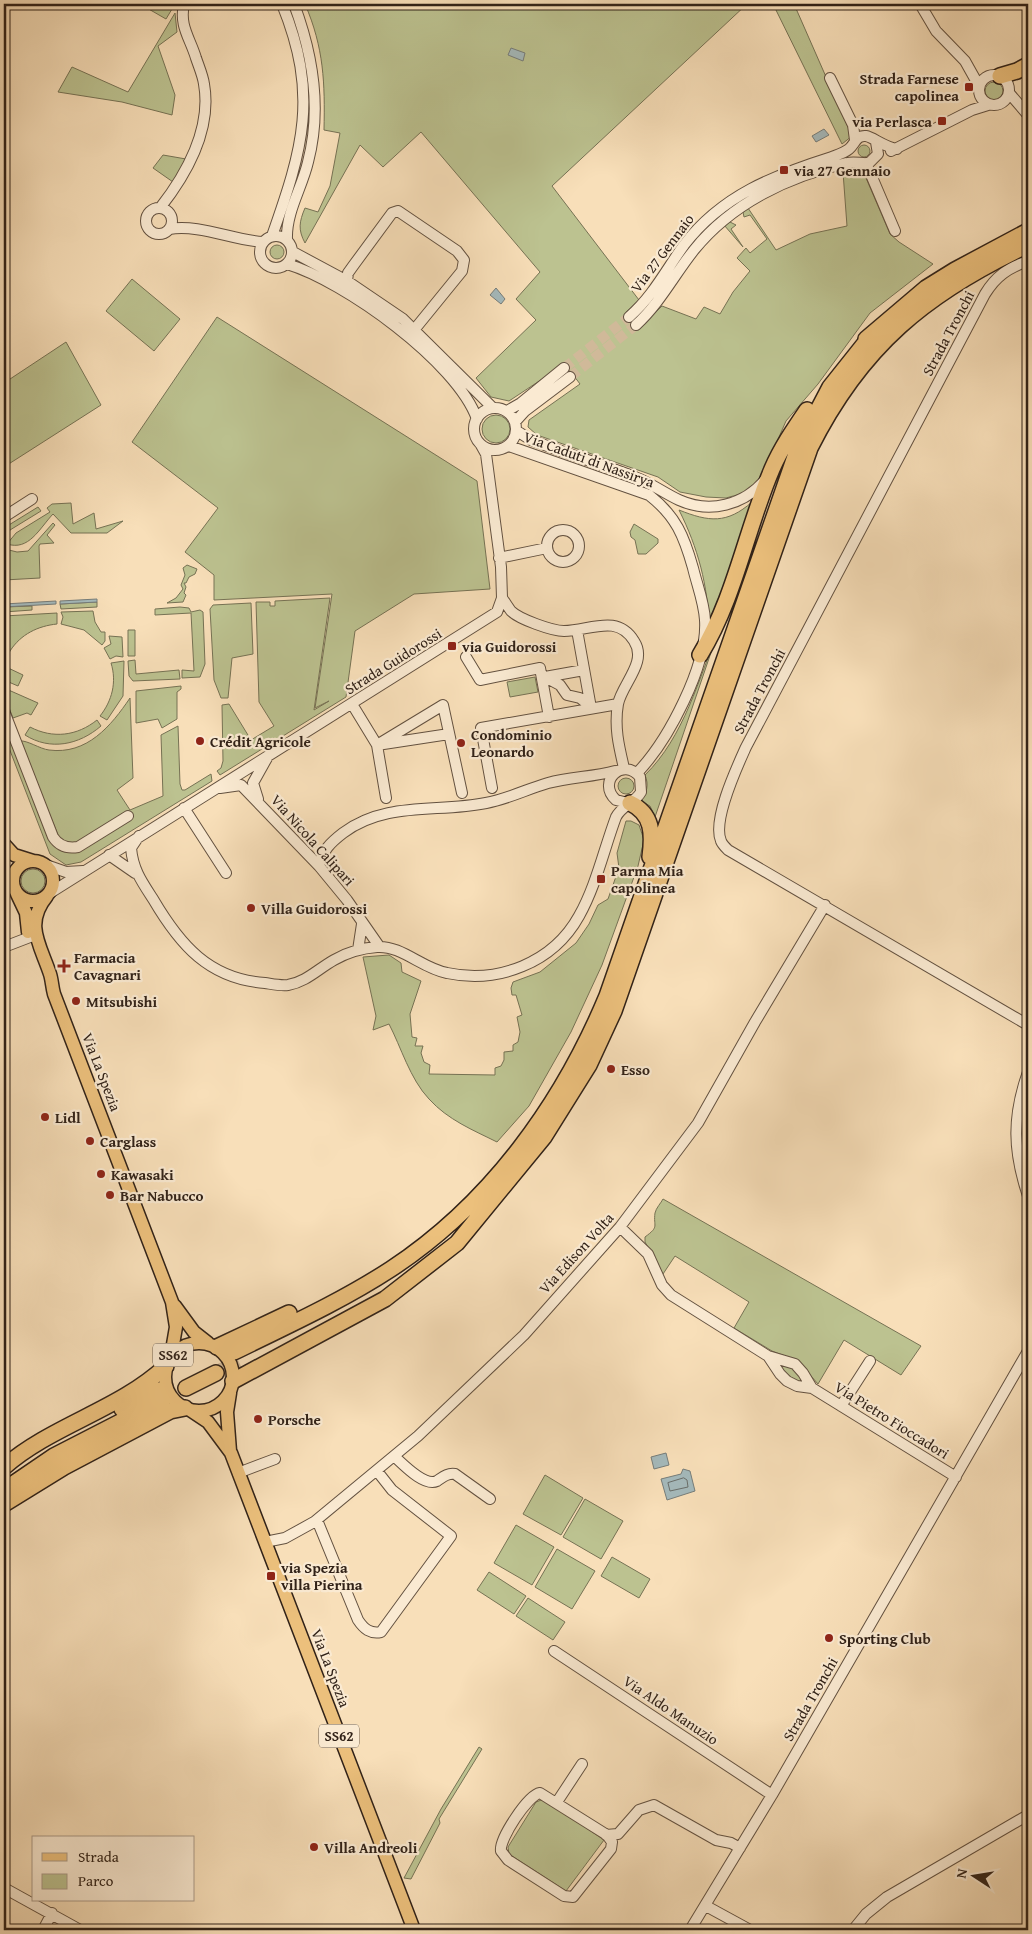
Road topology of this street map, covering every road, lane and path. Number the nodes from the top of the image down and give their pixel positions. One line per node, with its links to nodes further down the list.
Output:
1 (184, 4): 19 (street)
2 (282, 4): 23 (street)
3 (294, 4): 24 (street)
4 (920, 4): 5 (street)
5 (965, 62): 8 (street); 9 (street)
6 (1023, 68): 8 (highway)
7 (830, 78): 14 (street)
8 (1002, 82): 9 (street); 10 (street); 13 (street)
9 (979, 91): 11 (street); 12 (street)
10 (1000, 104): 11 (street); 13 (street)
11 (988, 105): 12 (street)
12 (972, 110): 16 (street)
13 (1026, 114)
14 (857, 140): 15 (street); 18 (street); 18 (street, Via 27 Gennaio)
15 (876, 142): 16 (street); 17 (street)
16 (897, 149): 17 (street)
17 (878, 154): 18 (street)
18 (862, 163): 21 (street)
19 (160, 208): 20 (street); 20 (street)
20 (171, 224): 25 (street)
21 (895, 231)
22 (1028, 231): 33 (highway)
23 (268, 239): 24 (street); 25 (street); 27 (street)
24 (287, 239): 28 (street)
25 (239, 240): 27 (street)
26 (1028, 245): 97 (highway)
27 (260, 252): 30 (street)
28 (293, 252): 30 (street); 31 (street)
29 (1028, 261): 87 (street, Strada Tronchi)
30 (287, 264): 36 (street)
31 (347, 281): 32 (street); 32 (street)
32 (414, 330): 34 (street)
33 (873, 332): 41 (highway); 91 (highway)
34 (493, 408): 35 (street); 36 (street)
35 (506, 411): 37 (street); 37 (street)
36 (477, 419): 38 (street)
37 (516, 426): 39 (street); 41 (street)
38 (481, 445): 40 (street); 42 (street)
39 (509, 446): 40 (street); 49 (street, Via Caduti di Nassirya)
40 (498, 451): 42 (street)
41 (771, 470): 49 (highway)
42 (488, 474): 46 (street)
43 (32, 499): 44 (street)
44 (4, 517)
45 (547, 548): 46 (street)
46 (499, 558): 47 (street)
47 (502, 598): 48 (street); 53 (street, Strada Guidorossi)
48 (577, 630): 51 (street); 54 (street)
49 (700, 655): 62 (street, Via Caduti di Nassirya)
50 (466, 657): 52 (street)
51 (584, 670): 52 (street); 55 (street)
52 (543, 678): 55 (street); 57 (street)
53 (352, 704): 59 (street); 60 (street, Strada Guidorossi)
54 (618, 704): 55 (street); 61 (street)
55 (591, 707): 57 (street)
56 (4, 710): 72 (street)
57 (549, 717): 64 (street)
58 (449, 734): 59 (street); 59 (street); 66 (street)
59 (377, 745): 68 (street)
60 (267, 757): 65 (street, Strada Guidorossi); 69 (street, Via Nicola Calipari)
61 (620, 770): 62 (street); 63 (street); 67 (street)
62 (637, 772): 70 (street)
63 (580, 776): 67 (street); 76 (street)
64 (492, 788)
65 (216, 789): 69 (street, Via Nicola Calipari); 71 (street, Strada Guidorossi)
66 (462, 793)
67 (611, 794): 70 (street); 73 (street)
68 (386, 798)
69 (258, 801): 77 (street, Via Nicola Calipari)
70 (629, 803): 73 (street); 91 (highway)
71 (184, 808): 74 (street, Strada Guidorossi); 84 (street)
72 (128, 816)
73 (616, 816): 90 (street)
74 (139, 836): 78 (street, Strada Guidorossi); 83 (street)
75 (4, 844): 80 (main road)
76 (324, 850): 77 (street); 81 (street)
77 (307, 853): 81 (street, Via Nicola Calipari)
78 (109, 855): 82 (street, Strada Guidorossi); 83 (street)
79 (4, 856): 85 (main road, Via La Spezia)
80 (40, 863): 82 (street); 85 (main road); 86 (main road)
81 (319, 866): 88 (street, Via Nicola Calipari)
82 (83, 871): 86 (street, Strada Guidorossi)
83 (135, 873): 93 (street)
84 (226, 873)
85 (15, 887): 86 (main road); 89 (main road, Via La Spezia / SS62)
86 (48, 894): 94 (main road, Via La Spezia / SS62)
87 (825, 905): 95 (street, Strada Tronchi); 100 (street, Via Edison Volta)
88 (362, 924): 90 (street, Via Nicola Calipari); 93 (street)
89 (30, 937): 92 (street); 94 (main road, Via La Spezia / SS62)
90 (379, 946): 93 (street)
91 (624, 946): 99 (highway)
92 (4, 947)
93 (358, 950)
94 (54, 994): 101 (main road, Via La Spezia / SS62)
95 (1028, 1025)
96 (1028, 1072): 98 (street)
97 (497, 1194): 99 (highway); 109 (highway)
98 (1028, 1196)
99 (465, 1210): 102 (highway)
100 (620, 1227): 104 (street, Via Pietro Fioccadori); 114 (street, Via Edison Volta)
101 (172, 1302): 102 (main road, Via La Spezia / SS62); 105 (main road, Via La Spezia / SS62)
102 (212, 1345): 105 (main road, SS62); 109 (main road, Via La Spezia / SS62)
103 (1028, 1351): 120 (street, Strada Tronchi)
104 (768, 1356): 110 (street, Via Pietro Fioccadori); 110 (street, Via Pietro Fioccadori)
105 (169, 1361): 112 (main road, Via La Spezia / SS62); 116 (highway)
106 (870, 1361): 111 (street)
107 (213, 1369): 108 (highway)
108 (184, 1384)
109 (232, 1386): 112 (main road); 113 (main road, Via La Spezia)
110 (812, 1388): 111 (street, Via Pietro Fioccadori)
111 (841, 1406): 120 (street, Via Pietro Fioccadori)
112 (188, 1409): 113 (main road, Via La Spezia); 123 (highway)
113 (230, 1453): 118 (main road, Via La Spezia / SS62)
114 (394, 1456): 117 (street, Via Edison Volta); 122 (street)
115 (275, 1459): 118 (street)
116 (4, 1467)
117 (377, 1471): 124 (street, Via Edison Volta); 124 (street)
118 (238, 1474): 125 (main road, Via La Spezia / SS62)
119 (4, 1477): 121 (highway)
120 (956, 1477): 128 (street, Strada Tronchi)
121 (4, 1490)
122 (490, 1499)
123 (4, 1504)
124 (317, 1520): 125 (street, Via Edison Volta)
125 (265, 1542): 140 (main road, Via La Spezia / SS62)
126 (554, 1651): 128 (street, Via Aldo Manuzio)
127 (582, 1764): 129 (street)
128 (772, 1795): 133 (street, Strada Tronchi)
129 (557, 1802): 132 (street); 134 (street)
130 (1028, 1815): 143 (street)
131 (626, 1827): 132 (street); 133 (street); 134 (street)
132 (606, 1835): 134 (street)
133 (740, 1848): 136 (street, Strada Tronchi)
134 (611, 1849)
135 (4, 1888): 137 (street)
136 (706, 1906): 141 (street, Strada Tronchi); 142 (street)
137 (52, 1914): 138 (street); 139 (street)
138 (44, 1930)
139 (80, 1930)
140 (414, 1930)
141 (690, 1930)
142 (750, 1930)
143 (854, 1930)

